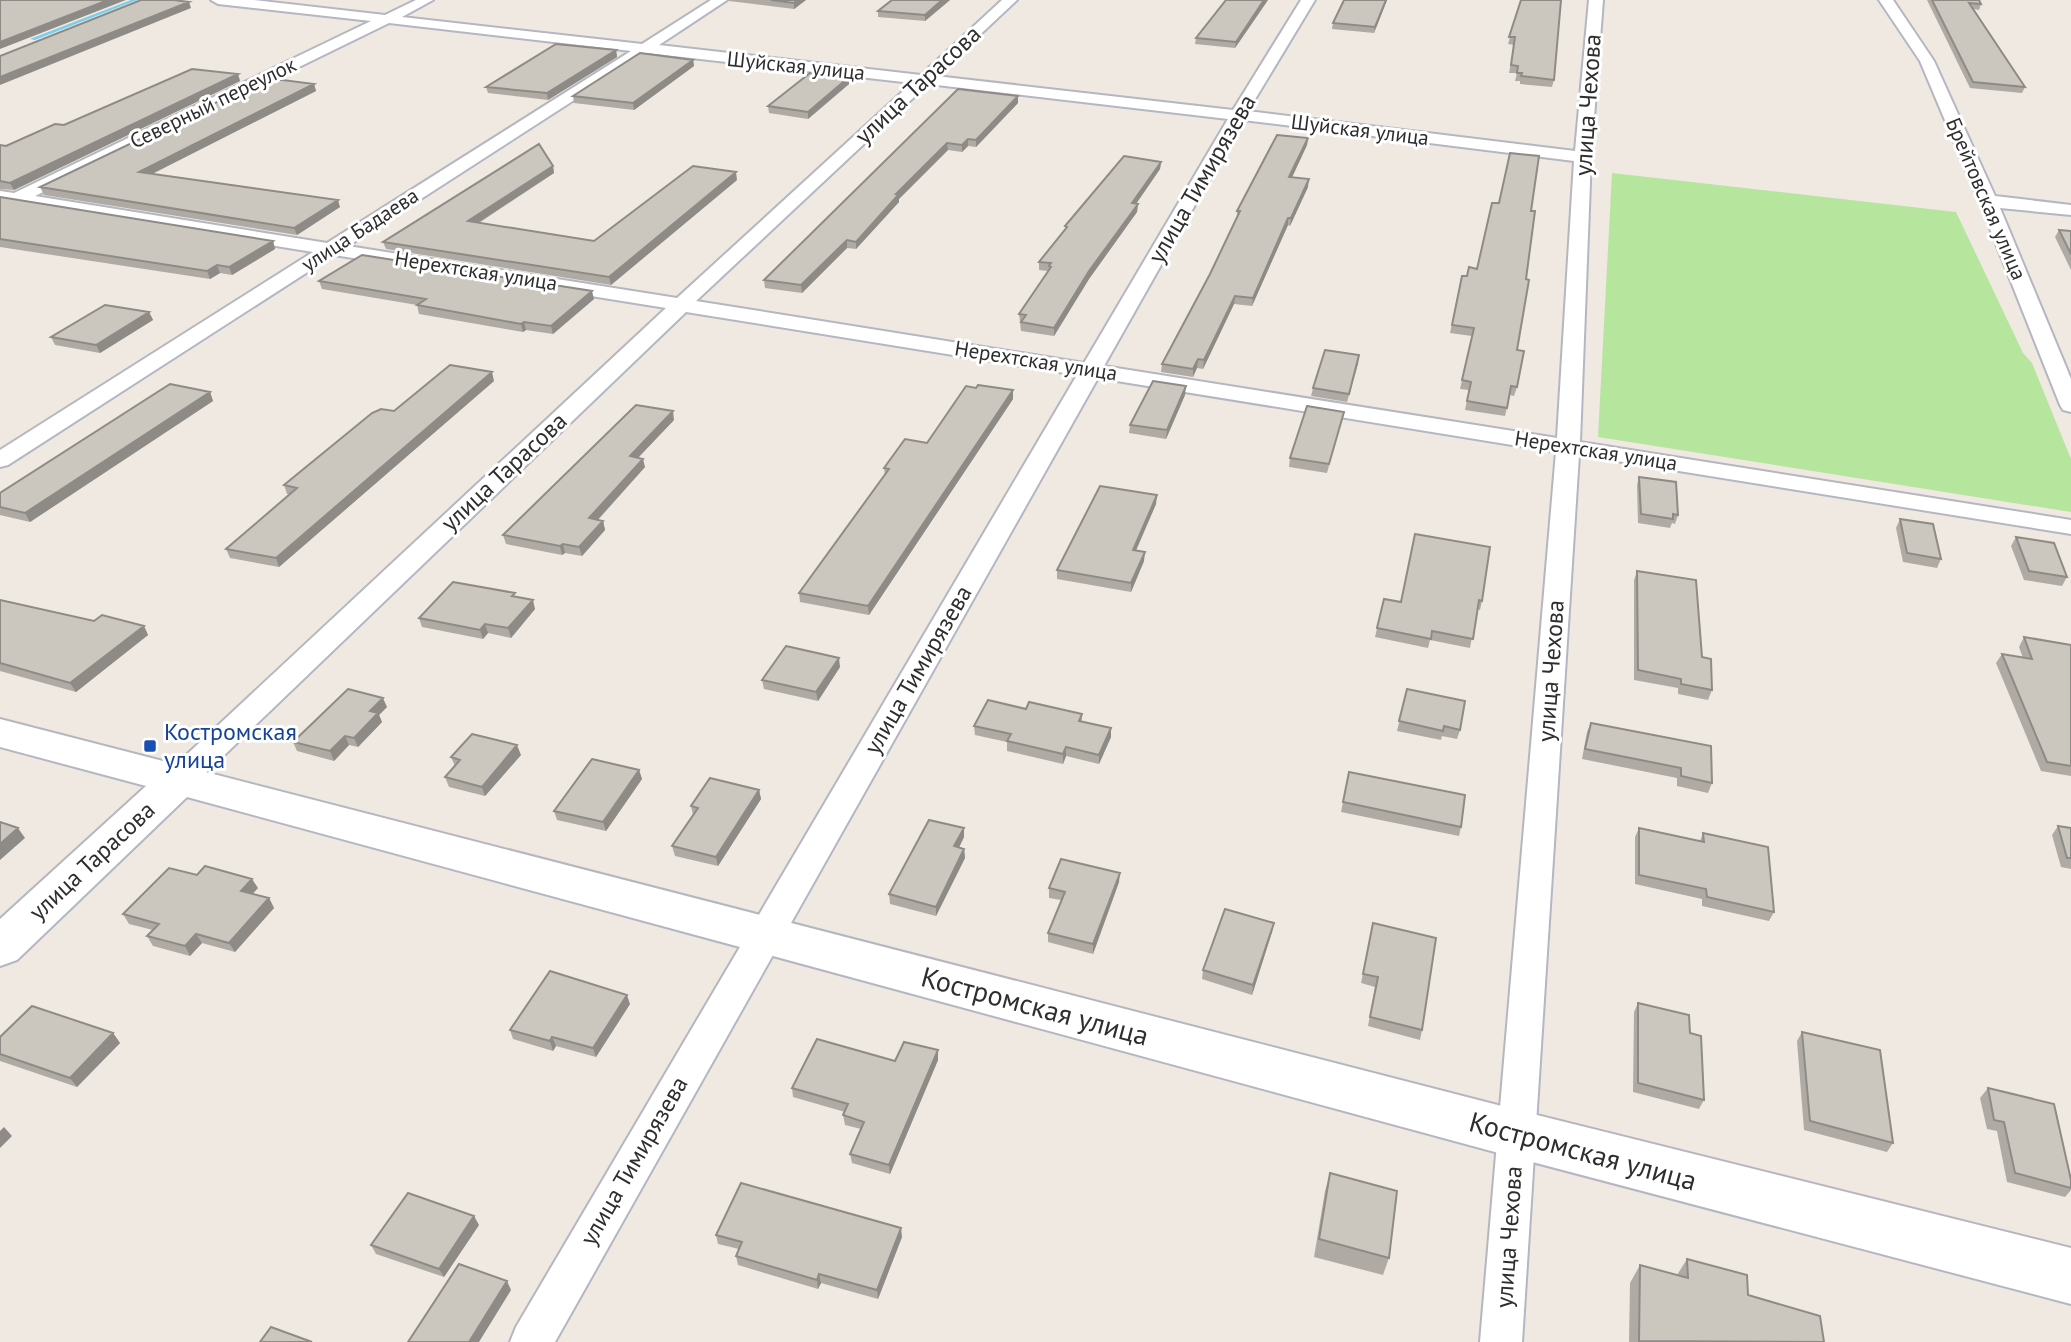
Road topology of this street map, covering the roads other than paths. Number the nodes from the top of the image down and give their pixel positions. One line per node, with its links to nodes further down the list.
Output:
1 (218, 0): 8 (street, Шуйская улица)
2 (426, 0): 8 (street, Северный переулок)
3 (720, 0): 9 (street, улица Бадаева)
4 (1010, 0): 10 (street, улица Тарасова)
5 (1308, 0): 11 (street, улица Тимирязева)
6 (1596, 0): 12 (street, улица Чехова)
7 (1886, 0): 14 (street, Брейтовская улица)
8 (385, 20): 9 (street, Шуйская улица); 13 (street, Северный переулок)
9 (645, 49): 10 (street, Шуйская улица); 16 (street, улица Бадаева)
10 (924, 80): 11 (street, Шуйская улица); 17 (street, улица Тарасова)
11 (1238, 115): 12 (street, Шуйская улица); 18 (street, улица Тимирязева)
12 (1583, 157): 20 (street, улица Чехова)
13 (5, 200): 16 (street, Нерехтская улица)
14 (1988, 201): 15 (street); 19 (street, Брейтовская улица)
15 (2071, 210)
16 (332, 248): 17 (street, Нерехтская улица); 21 (street, улица Бадаева)
17 (681, 305): 18 (street, Нерехтская улица); 24 (street, улица Тарасова)
18 (1092, 370): 20 (street, Нерехтская улица); 25 (street, улица Тимирязева)
19 (2071, 405)
20 (1567, 446): 22 (street, Нерехтская улица); 27 (street, улица Чехова)
21 (0, 460)
22 (2071, 527)
23 (0, 733): 24 (street, Костромская улица)
24 (179, 780): 25 (street, Костромская улица); 26 (street, улица Тарасова)
25 (764, 934): 27 (street, Костромская улица); 29 (street, улица Тимирязева)
26 (0, 947)
27 (1517, 1134): 28 (street, Костромская улица); 30 (street, улица Чехова)
28 (2071, 1276)
29 (531, 1342)
30 (1501, 1342)

